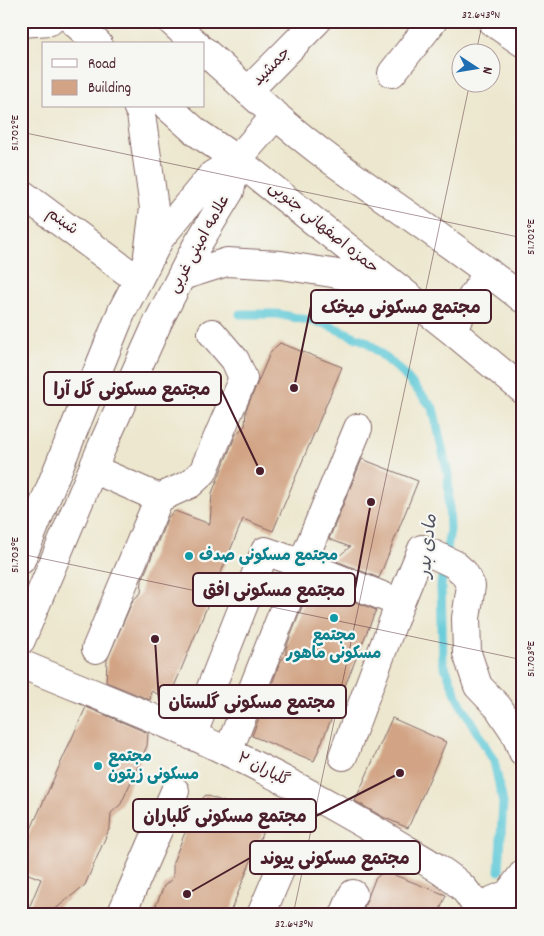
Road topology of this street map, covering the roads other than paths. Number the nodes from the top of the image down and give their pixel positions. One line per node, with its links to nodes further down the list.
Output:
1 (50, 21): 7 (street)
2 (73, 21): 8 (street)
3 (171, 21): 9 (street)
4 (317, 21): 13 (street, جمشید)
5 (433, 21): 12 (street)
6 (491, 21): 10 (street)
7 (21, 23)
8 (96, 42)
9 (194, 42)
10 (523, 42)
11 (205, 52): 13 (street)
12 (392, 73)
13 (248, 91): 16 (street)
14 (138, 108): 19 (street)
15 (169, 108): 17 (street, حمزه اصفهانی جنوبی)
16 (276, 115): 17 (street); 20 (street)
17 (237, 160): 19 (street, علامه امینی غربی); 21 (street, علامه امینی غربی); 22 (street, حمزه اصفهانی جنوبی)
18 (21, 193): 19 (street, شبنم)
19 (143, 271): 30 (street, علامه امینی غربی)
20 (488, 272): 23 (street); 24 (street)
21 (182, 276): 22 (street); 28 (street, علامه امینی غربی)
22 (394, 285): 24 (street, حمزه اصفهانی جنوبی)
23 (523, 299)
24 (451, 330): 26 (street, حمزه اصفهانی جنوبی)
25 (212, 333): 29 (street)
26 (523, 390)
27 (358, 428): 31 (street)
28 (93, 469): 29 (street); 33 (street, علامه امینی غربی)
29 (159, 498): 34 (street)
30 (21, 560)
31 (302, 564): 32 (street); 36 (street); 37 (street)
32 (400, 603): 38 (street); 39 (street)
33 (21, 640)
34 (96, 649)
35 (21, 664): 36 (street, گلباران ۲)
36 (192, 736): 37 (street, گلباران ۲)
37 (228, 752): 43 (street, گلباران ۲)
38 (523, 752)
39 (343, 756)
40 (175, 791): 44 (street)
41 (286, 856): 45 (street)
42 (523, 875): 43 (street)
43 (478, 911)
44 (121, 915)
45 (262, 915)

